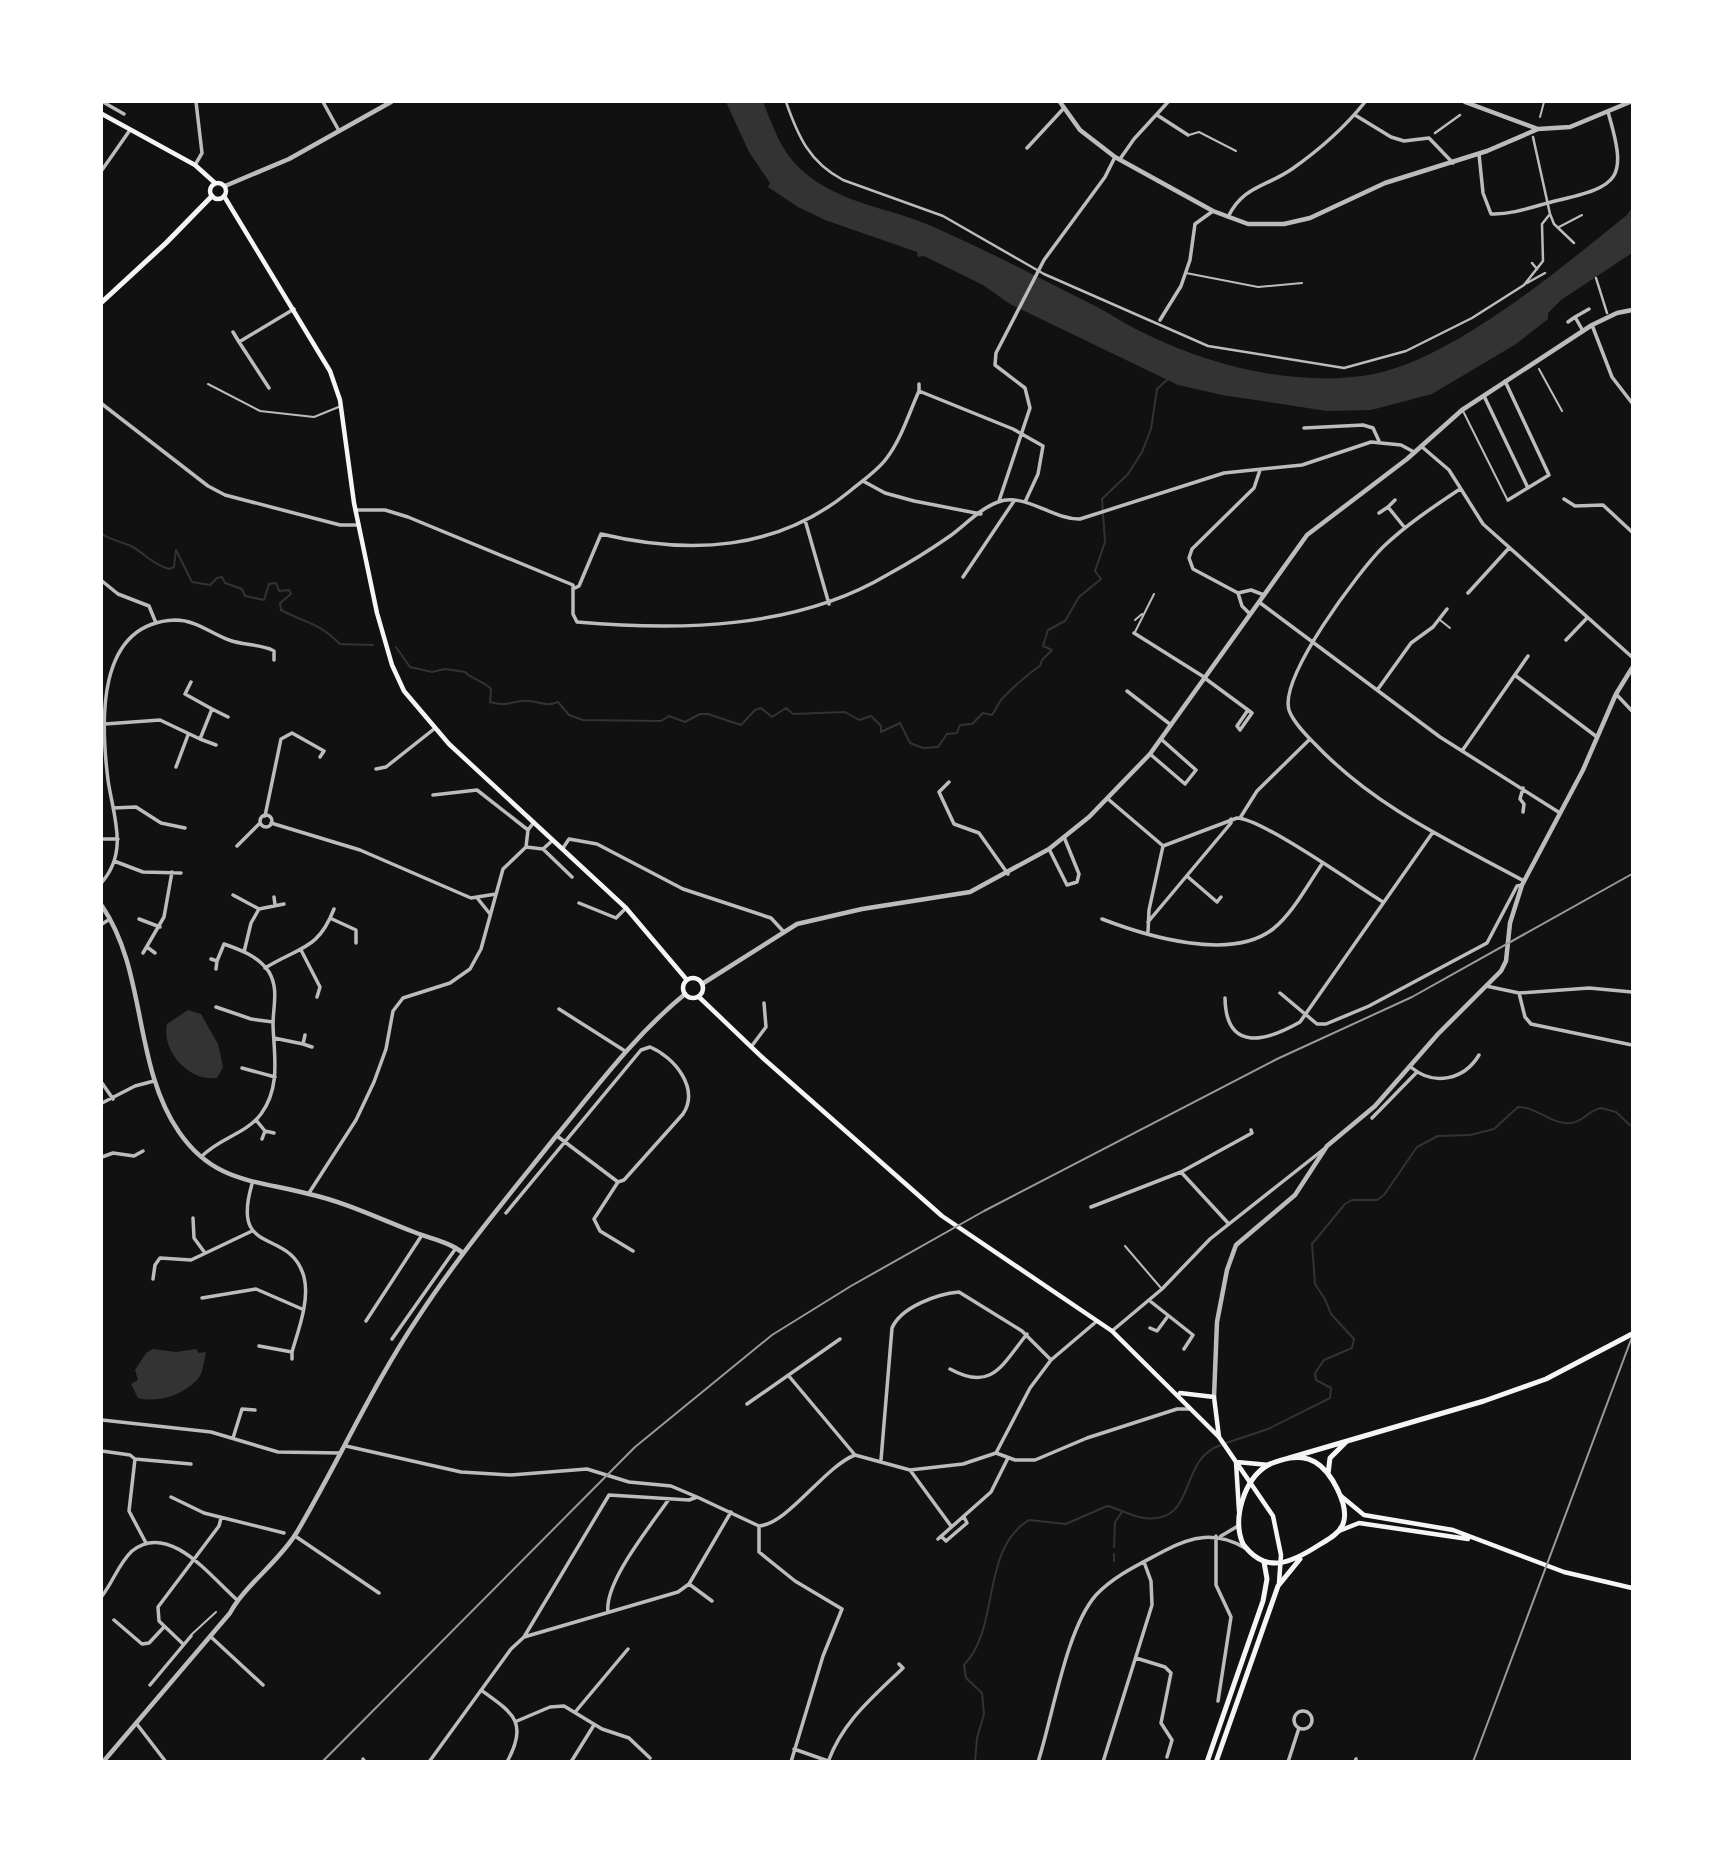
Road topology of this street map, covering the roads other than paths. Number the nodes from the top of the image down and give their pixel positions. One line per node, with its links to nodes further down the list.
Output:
1 (103, 102): 14 (street)
2 (196, 102): 30 (street)
3 (323, 102): 19 (street)
4 (391, 102): 19 (street)
5 (786, 102): 49 (street)
6 (1168, 102): 15 (street)
7 (1365, 102): 16 (street)
8 (1465, 102): 20 (street)
9 (1544, 102): 18 (lane)
10 (1630, 102): 12 (street)
11 (1063, 104): 25 (street); 28 (street)
12 (1608, 112): 20 (street); 36 (street)
13 (102, 114): 21 (main road)
14 (124, 114)
15 (1157, 115): 22 (street); 28 (street)
16 (1355, 115): 23 (street); 40 (street)
17 (1460, 115): 23 (street)
18 (1540, 117)
19 (338, 129): 33 (street)
20 (1538, 129): 27 (street)
21 (130, 130): 30 (main road); 31 (street)
22 (1188, 135): 26 (lane)
23 (1432, 136): 29 (street)
24 (1533, 137): 36 (street)
25 (1027, 148)
26 (1236, 152)
27 (1479, 154): 29 (street); 36 (street)
28 (1118, 158): 37 (street); 85 (street)
29 (1451, 163): 40 (street)
30 (195, 165): 32 (main road)
31 (102, 170)
32 (215, 183): 33 (main road); 34 (main road)
33 (225, 186): 35 (main road)
34 (212, 196): 35 (main road); 50 (main road)
35 (224, 196): 51 (main road)
36 (1548, 203): 38 (street)
37 (1213, 211): 40 (street); 45 (street)
38 (1550, 214): 41 (street); 44 (street)
39 (1582, 215): 41 (lane)
40 (1227, 218)
41 (1558, 228): 42 (street)
42 (1574, 243)
43 (1532, 263): 44 (street)
44 (1537, 270): 49 (street)
45 (1186, 273): 48 (lane); 56 (street)
46 (1545, 273): 49 (street)
47 (1596, 278): 54 (street)
48 (1301, 283)
49 (1524, 285)
50 (102, 302)
51 (294, 309): 61 (street); 71 (main road)
52 (1589, 309): 55 (street)
53 (1633, 310): 58 (street)
54 (1607, 313)
55 (1575, 317): 57 (street); 59 (street)
56 (1160, 320)
57 (1568, 322)
58 (1592, 325): 59 (street); 69 (street)
59 (1583, 331): 63 (street)
60 (233, 332): 61 (street)
61 (239, 342): 66 (street)
62 (1539, 369): 73 (lane)
63 (1505, 381): 68 (street); 80 (street)
64 (208, 384): 71 (lane)
65 (919, 384): 67 (street)
66 (269, 388)
67 (919, 391): 79 (street); 87 (street)
68 (1484, 396): 72 (street); 80 (street)
69 (1633, 403)
70 (102, 404): 93 (street)
71 (341, 406): 89 (main road)
72 (1462, 410): 76 (street); 84 (lane)
73 (1563, 411)
74 (1304, 428): 75 (street)
75 (1379, 441): 77 (street); 78 (street)
76 (1421, 446): 77 (street); 81 (street)
77 (1414, 452): 103 (street)
78 (1260, 470): 87 (street); 100 (street)
79 (863, 481): 91 (street); 92 (street)
80 (1528, 488): 84 (street)
81 (1460, 489): 94 (street); 96 (street)
82 (1564, 499): 95 (street)
83 (1395, 500): 88 (street)
84 (1508, 500)
85 (999, 501): 86 (street); 91 (street)
86 (1014, 501): 87 (street); 97 (street)
87 (1025, 502)
88 (1388, 507): 90 (street); 94 (street)
89 (356, 510): 93 (main road); 99 (street)
90 (1379, 513)
91 (981, 514): 105 (street)
92 (806, 520): 99 (street); 105 (street)
93 (359, 525): 137 (main road)
94 (1405, 528): 116 (street)
95 (1633, 532)
96 (1509, 548): 101 (street); 109 (street)
97 (963, 577)
98 (102, 581): 112 (street)
99 (575, 588): 105 (street)
100 (1238, 593): 103 (street); 108 (street)
101 (1468, 593)
102 (1154, 594): 107 (lane)
103 (1264, 595): 104 (street)
104 (1259, 602): 108 (street); 116 (street)
105 (830, 604)
106 (1447, 610): 111 (street)
107 (1143, 613): 110 (lane); 114 (lane)
108 (1250, 614): 126 (street)
109 (1587, 618): 115 (street); 121 (street)
110 (1135, 620)
111 (1439, 620): 113 (lane); 128 (street)
112 (156, 623): 118 (street); 135 (street)
113 (1450, 628)
114 (1134, 633): 126 (street)
115 (1566, 640)
116 (1313, 641): 128 (street); 142 (street)
117 (278, 646): 118 (street)
118 (274, 651): 122 (street)
119 (1528, 656): 123 (street)
120 (1519, 657): 123 (street)
121 (1633, 657)
122 (274, 660)
123 (1524, 661): 125 (street)
124 (1633, 668): 130 (street)
125 (1516, 676): 139 (street); 144 (street)
126 (1204, 677): 132 (street); 136 (street)
127 (191, 682): 131 (street)
128 (1378, 689): 144 (street)
129 (1127, 691): 136 (street)
130 (1616, 694): 133 (street); 139 (street)
131 (212, 709): 134 (street); 140 (street)
132 (1248, 710): 132 (street)
133 (1633, 711)
134 (228, 717)
135 (105, 724): 138 (street); 153 (street)
136 (1171, 725): 141 (street)
137 (434, 729): 148 (street); 159 (main road)
138 (188, 735): 140 (street); 147 (street)
139 (1597, 737): 155 (street)
140 (200, 739): 143 (street)
141 (1161, 739): 145 (street); 145 (street)
142 (1310, 739): 157 (street); 164 (street)
143 (216, 745)
144 (1462, 751): 150 (street)
145 (1150, 754): 152 (street)
146 (320, 757): 156 (street)
147 (176, 767)
148 (376, 769)
149 (949, 782): 179 (street)
150 (1523, 788): 154 (street); 155 (street)
151 (433, 795): 163 (street)
152 (1108, 799): 165 (street); 170 (street)
153 (113, 808): 162 (street); 167 (street)
154 (1523, 813)
155 (1560, 813): 183 (street)
156 (265, 816): 160 (street); 161 (street)
157 (1238, 818): 158 (street); 176 (street)
158 (1231, 819): 170 (street); 181 (street)
159 (534, 822): 163 (street); 168 (main road)
160 (271, 823): 161 (street); 188 (street)
161 (260, 824): 169 (street)
162 (185, 828)
163 (528, 830): 171 (street)
164 (1433, 832): 183 (street); 189 (street)
165 (1064, 838): 174 (street); 174 (street)
166 (102, 839): 167 (street)
167 (118, 839): 175 (street)
168 (554, 840): 172 (main road); 173 (street)
169 (237, 846)
170 (1163, 846): 202 (street)
171 (526, 847): 173 (street); 185 (street)
172 (562, 848): 194 (main road); 205 (street)
173 (543, 849): 180 (street)
174 (1049, 849): 179 (street)
175 (114, 861): 177 (street); 182 (street)
176 (1322, 864): 189 (street); 206 (street)
177 (172, 872): 178 (street); 204 (street)
178 (181, 873)
179 (1008, 874): 205 (street)
180 (572, 877)
181 (1188, 877): 187 (street); 202 (street)
182 (102, 881)
183 (1523, 883): 221 (street); 232 (street)
184 (241, 892): 195 (street)
185 (496, 894): 188 (street); 197 (street)
186 (274, 897): 192 (street)
187 (1221, 897)
188 (478, 899): 197 (street)
189 (1383, 902): 232 (street)
190 (579, 903): 194 (street)
191 (284, 904): 192 (street)
192 (275, 905): 195 (street)
193 (102, 906): 198 (street)
194 (626, 908): 219 (main road)
195 (259, 909): 212 (street)
196 (334, 909): 200 (street)
197 (490, 915): 264 (street)
198 (110, 919): 203 (street); 245 (street)
199 (139, 919): 204 (street)
200 (332, 919): 208 (street); 211 (street)
201 (1102, 919): 206 (street)
202 (1148, 922): 206 (street)
203 (102, 924)
204 (159, 927): 210 (street)
205 (783, 931): 220 (street)
206 (1148, 932)
207 (218, 941): 209 (street)
208 (356, 943)
209 (224, 944): 212 (street); 216 (street)
210 (147, 947): 213 (street); 214 (street)
211 (301, 950): 217 (street); 227 (street)
212 (244, 952): 217 (street)
213 (143, 953)
214 (155, 953)
215 (211, 959): 216 (street)
216 (217, 961): 218 (street)
217 (265, 968): 233 (street)
218 (216, 969)
219 (687, 980): 220 (main road); 225 (main road)
220 (702, 984): 226 (main road)
221 (1486, 986): 224 (street); 243 (street)
222 (1633, 992): 224 (street)
223 (1280, 993): 232 (street)
224 (1519, 993): 237 (street)
225 (685, 994): 226 (main road); 240 (street)
226 (699, 996): 239 (main road)
227 (317, 997)
228 (764, 1003): 239 (street)
229 (1219, 1003): 232 (street)
230 (216, 1007): 233 (street)
231 (559, 1009): 240 (street)
232 (1305, 1016)
233 (273, 1022): 235 (street)
234 (305, 1035): 236 (street)
235 (274, 1038): 236 (street); 244 (street)
236 (303, 1044): 238 (street)
237 (1633, 1045)
238 (312, 1047)
239 (751, 1047): 287 (main road)
240 (625, 1051): 254 (street)
241 (1479, 1055): 243 (street)
242 (249, 1064): 244 (street)
243 (1414, 1070): 249 (street); 257 (street)
244 (275, 1077): 250 (street)
245 (157, 1081): 247 (street); 260 (street)
246 (102, 1083): 247 (street)
247 (113, 1099): 248 (street)
248 (102, 1103)
249 (1373, 1118)
250 (256, 1120): 251 (street); 260 (street)
251 (265, 1131): 253 (street); 255 (street)
252 (1253, 1131): 261 (street)
253 (274, 1133)
254 (557, 1136): 256 (street); 277 (street)
255 (262, 1139)
256 (564, 1143): 262 (street); 262 (street); 266 (street)
257 (1324, 1149): 268 (street); 302 (street)
258 (143, 1151): 259 (street)
259 (102, 1157)
260 (201, 1157): 263 (street)
261 (1181, 1172): 265 (street); 268 (street)
262 (618, 1182): 273 (street)
263 (253, 1184): 264 (street); 269 (street)
264 (309, 1194): 270 (street)
265 (1091, 1208)
266 (506, 1213)
267 (193, 1218): 276 (street)
268 (1228, 1223): 279 (street)
269 (252, 1231): 276 (street); 284 (street)
270 (422, 1235): 274 (street); 286 (street)
271 (630, 1241): 273 (street)
272 (1125, 1246): 279 (lane)
273 (626, 1247): 275 (street)
274 (456, 1248): 277 (street); 292 (street)
275 (633, 1251)
276 (205, 1253): 278 (street)
277 (464, 1253): 311 (street)
278 (153, 1279)
279 (1162, 1289): 283 (street)
280 (207, 1292): 282 (street)
281 (202, 1298): 282 (street)
282 (208, 1298): 284 (street)
283 (1150, 1301): 285 (street); 289 (street)
284 (302, 1310): 295 (street)
285 (1168, 1316): 288 (street); 294 (street)
286 (366, 1321)
287 (1098, 1321): 289 (main road); 298 (street)
288 (1150, 1328)
289 (1112, 1331): 301 (main road)
290 (1027, 1334): 298 (street); 299 (street); 319 (street)
291 (1633, 1334): 310 (main road)
292 (392, 1339)
293 (840, 1339): 300 (street)
294 (1184, 1349)
295 (292, 1352): 296 (street); 297 (street)
296 (261, 1353)
297 (292, 1359)
298 (1051, 1360): 313 (street)
299 (950, 1369)
300 (788, 1375): 303 (street); 315 (street)
301 (1179, 1393): 302 (main road); 304 (street); 305 (main road)
302 (1214, 1397): 308 (main road)
303 (747, 1404)
304 (1177, 1409): 305 (street); 316 (street)
305 (1194, 1409): 308 (main road)
306 (255, 1410): 309 (street)
307 (102, 1420): 309 (street)
308 (1219, 1437): 320 (main road)
309 (233, 1438): 314 (street)
310 (1352, 1439): 317 (main road); 324 (main road)
311 (346, 1446): 314 (street); 328 (street)
312 (102, 1451): 318 (street)
313 (996, 1453): 316 (street); 323 (street)
314 (341, 1454): 339 (street)
315 (855, 1455): 319 (street); 334 (street)
316 (1008, 1458): 332 (street)
317 (1289, 1458): 322 (main road); 324 (main road)
318 (135, 1459): 321 (street); 342 (street)
319 (881, 1460): 323 (street)
320 (1236, 1462): 322 (main road); 325 (main road); 331 (main road)
321 (191, 1464)
322 (1269, 1465): 325 (main road)
323 (910, 1470): 335 (street)
324 (1328, 1475): 326 (main road)
325 (1253, 1482): 331 (main road); 348 (main road)
326 (1340, 1496): 337 (main road); 341 (main road)
327 (171, 1497): 333 (street)
328 (697, 1497): 329 (street); 330 (street)
329 (669, 1499): 357 (street); 362 (street)
330 (731, 1512): 334 (street); 349 (street)
331 (1239, 1512): 336 (main road)
332 (964, 1517): 335 (street); 335 (street)
333 (221, 1518): 338 (street); 345 (street)
334 (759, 1525): 376 (street)
335 (951, 1526)
336 (1238, 1526): 340 (street); 343 (main road)
337 (1338, 1531): 341 (main road); 344 (main road)
338 (284, 1533)
339 (295, 1536): 353 (street); 354 (street)
340 (1218, 1536): 343 (street); 346 (street); 370 (street)
341 (1475, 1540): 351 (main road)
342 (146, 1543): 345 (street); 352 (street)
343 (1247, 1549): 347 (main road)
344 (1302, 1556): 348 (main road); 350 (main road)
345 (193, 1560): 354 (street); 359 (street)
346 (1144, 1562): 365 (street); 386 (street)
347 (1264, 1562): 348 (main road); 388 (main road)
348 (1282, 1565): 350 (main road)
349 (689, 1584): 355 (street); 357 (street)
350 (1278, 1586): 389 (main road)
351 (1633, 1588)
352 (103, 1592)
353 (379, 1593)
354 (236, 1599): 361 (street)
355 (712, 1601)
356 (216, 1612): 360 (lane)
357 (608, 1612): 362 (street)
358 (114, 1620): 359 (street)
359 (164, 1627): 363 (street)
360 (191, 1636): 363 (street)
361 (210, 1636): 368 (street); 373 (street)
362 (524, 1637): 369 (street)
363 (182, 1643): 367 (street)
364 (628, 1652): 371 (street)
365 (1136, 1658): 377 (street); 387 (street)
366 (899, 1664): 379 (street)
367 (150, 1685)
368 (263, 1685)
369 (481, 1690): 372 (street); 382 (street)
370 (1218, 1701)
371 (576, 1712): 372 (street); 374 (street)
372 (517, 1721): 383 (street)
373 (136, 1723): 380 (street); 381 (street)
374 (594, 1725): 378 (street); 384 (street)
375 (1299, 1728): 375 (street); 390 (street)
376 (794, 1749): 379 (street); 385 (street)
377 (1167, 1758)
378 (650, 1759)
379 (828, 1761)
380 (103, 1762)
381 (166, 1762)
382 (429, 1762)
383 (507, 1762)
384 (571, 1762)
385 (791, 1762)
386 (1038, 1762)
387 (1103, 1762)
388 (1207, 1762)
389 (1216, 1762)
390 (1288, 1762)

